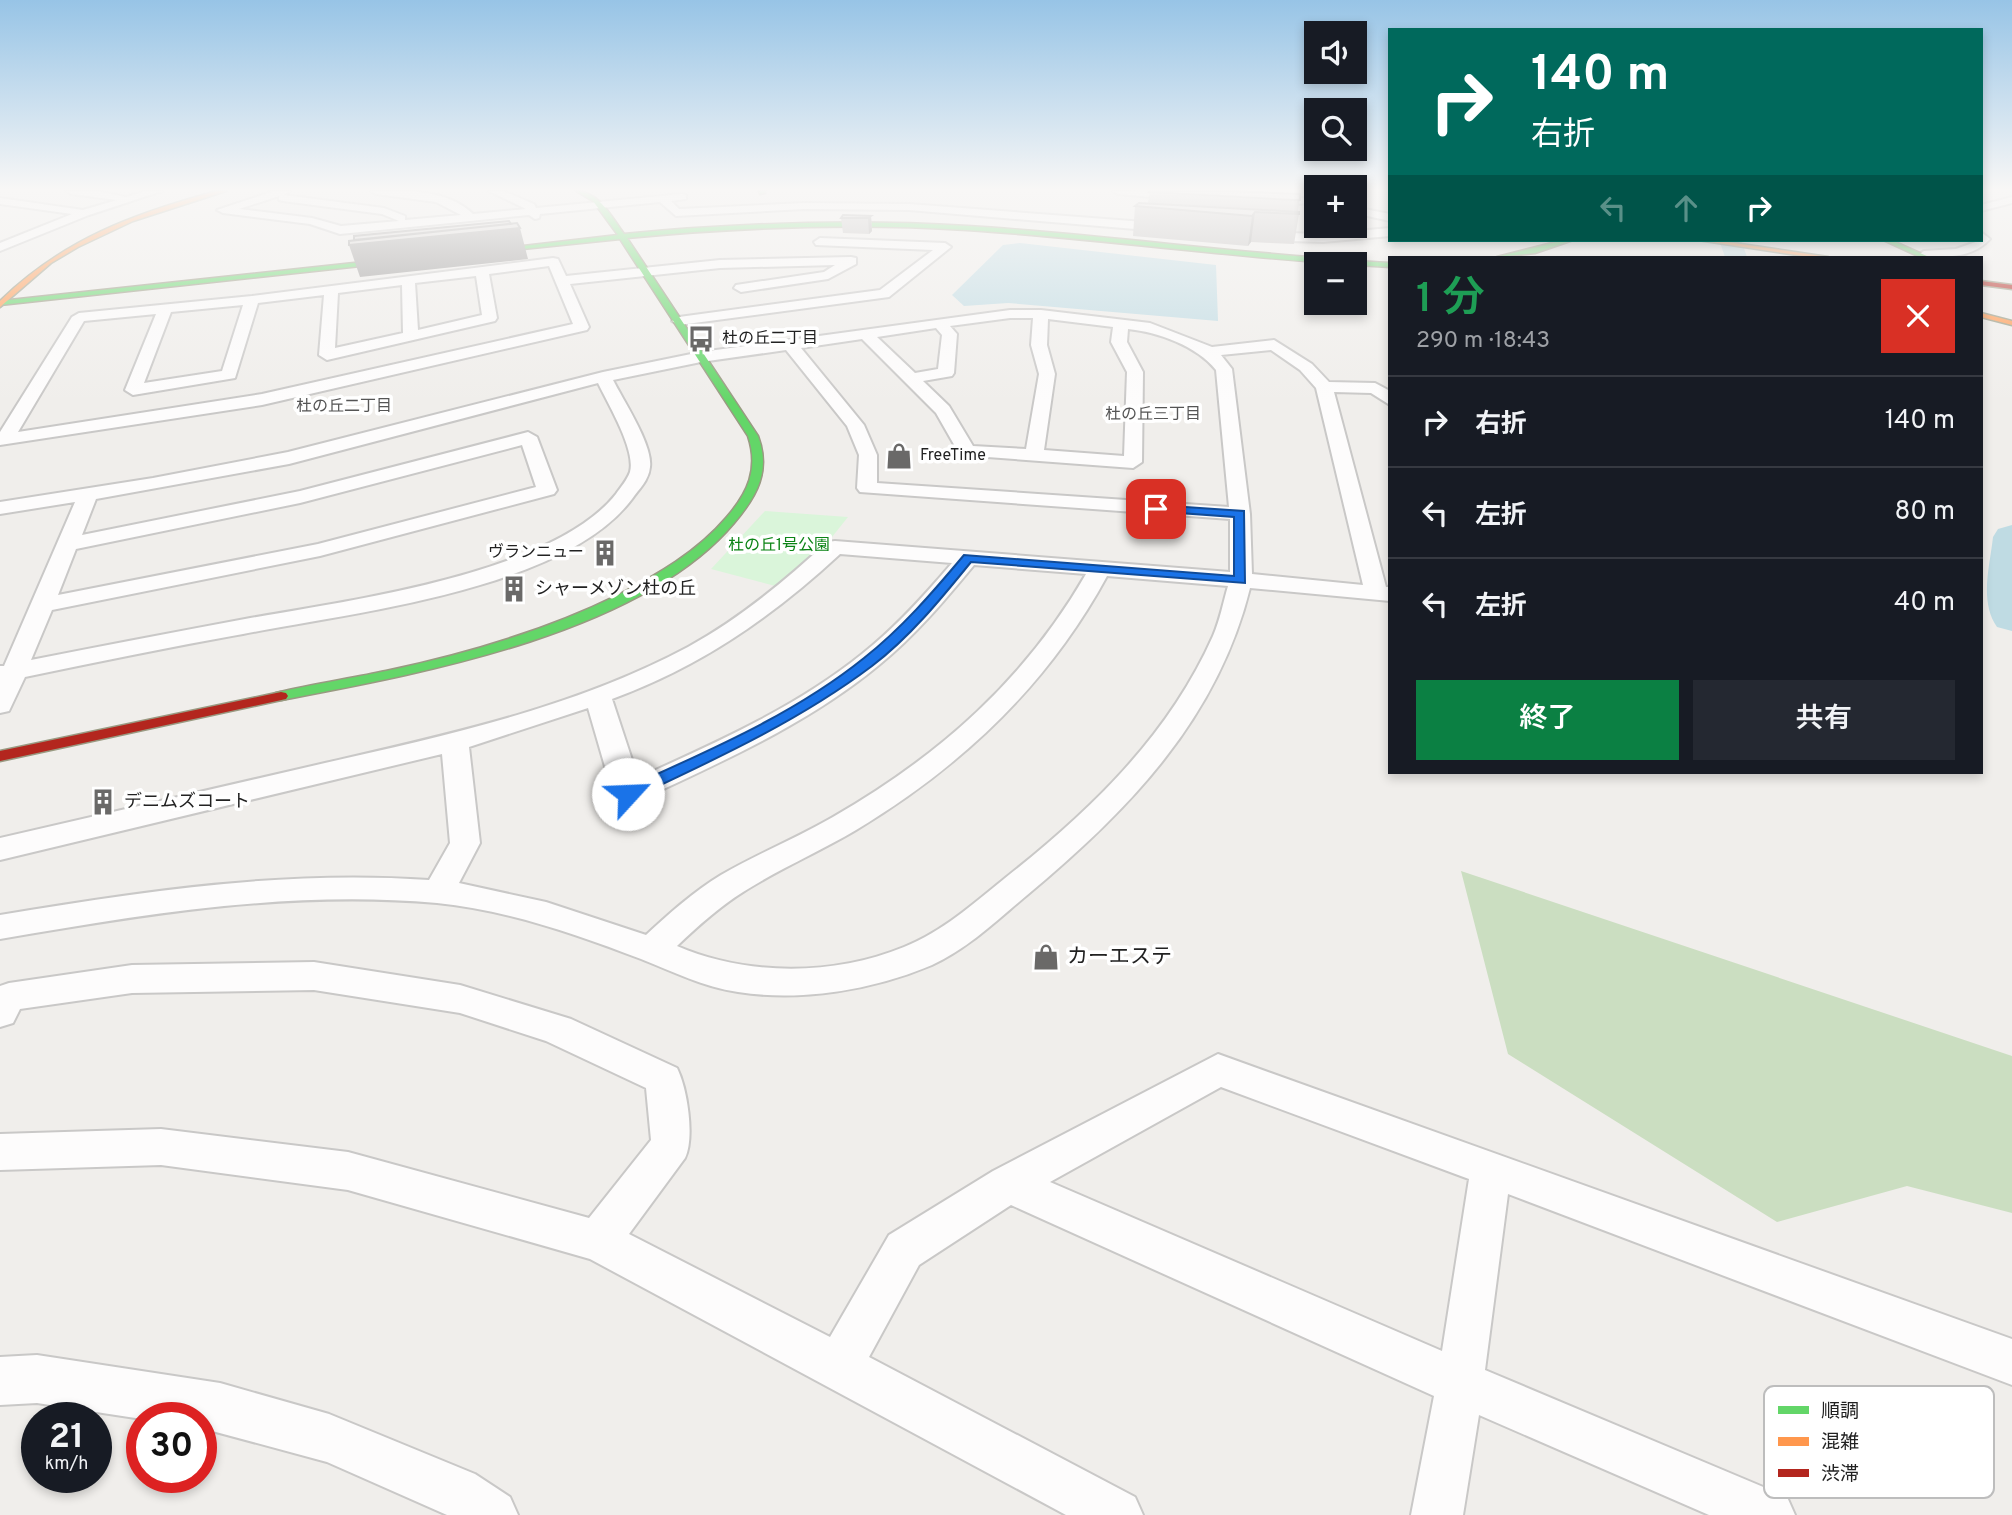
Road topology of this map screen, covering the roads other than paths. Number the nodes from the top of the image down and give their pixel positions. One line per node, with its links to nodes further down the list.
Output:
1 (47, 262): 20 (street)
2 (386, 262): 20 (street)
3 (639, 262): 12 (street)
4 (718, 262): 9 (street)
5 (820, 262): 9 (street)
6 (850, 262): 17 (street)
7 (926, 262): 22 (street)
8 (1327, 262): 10 (street)
9 (720, 264): 12 (street); 17 (street)
10 (1388, 265)
11 (482, 270): 13 (street); 14 (street); 30 (street)
12 (645, 271): 14 (street); 25 (street)
13 (408, 280): 18 (street); 30 (street)
14 (561, 281): 38 (street)
15 (1983, 281): 16 (street)
16 (2012, 285)
17 (741, 288): 22 (street)
18 (331, 289): 19 (street); 30 (street)
19 (252, 300): 21 (street); 21 (street)
20 (1, 303)
21 (165, 309): 38 (street)
22 (760, 311): 25 (street)
23 (1041, 314): 26 (street); 27 (street); 39 (street)
24 (1983, 316): 28 (street)
25 (679, 321): 33 (street)
26 (1121, 322): 32 (street); 39 (street)
27 (939, 323): 29 (street); 35 (street)
28 (2012, 323)
29 (866, 334): 31 (street); 35 (street)
30 (411, 336)
31 (790, 345): 33 (street); 42 (street)
32 (1210, 352): 36 (street); 42 (street)
33 (701, 357): 34 (street); 53 (street)
34 (603, 377): 40 (street); 49 (street)
35 (912, 379): 39 (street)
36 (1324, 387): 37 (street); 47 (street)
37 (1388, 398)
38 (2, 439)
39 (1034, 455)
40 (88, 495): 41 (street); 43 (street)
41 (0, 508)
42 (1240, 514): 46 (street)
43 (68, 544): 48 (street); 48 (street)
44 (968, 558): 45 (street); 50 (street); 50 (street)
45 (1101, 568): 46 (street); 57 (street)
46 (1241, 580): 47 (street); 57 (street)
47 (1383, 593)
48 (42, 605): 49 (street)
49 (8, 672): 51 (street)
50 (598, 696): 52 (street)
51 (0, 705)
52 (455, 742): 54 (street); 55 (street)
53 (0, 756)
54 (0, 849)
55 (439, 891): 56 (street); 57 (street)
56 (0, 927)
57 (652, 950)
58 (0, 1013): 62 (street)
59 (0, 1152): 62 (street)
60 (1491, 1169): 61 (street); 63 (street); 66 (street)
61 (1008, 1184): 64 (street); 66 (street)
62 (598, 1241): 64 (street)
63 (2012, 1362)
64 (839, 1366): 68 (street)
65 (0, 1381): 67 (street)
66 (1460, 1383): 69 (street); 70 (street)
67 (492, 1515)
68 (1117, 1515)
69 (1437, 1515)
70 (1769, 1515)

